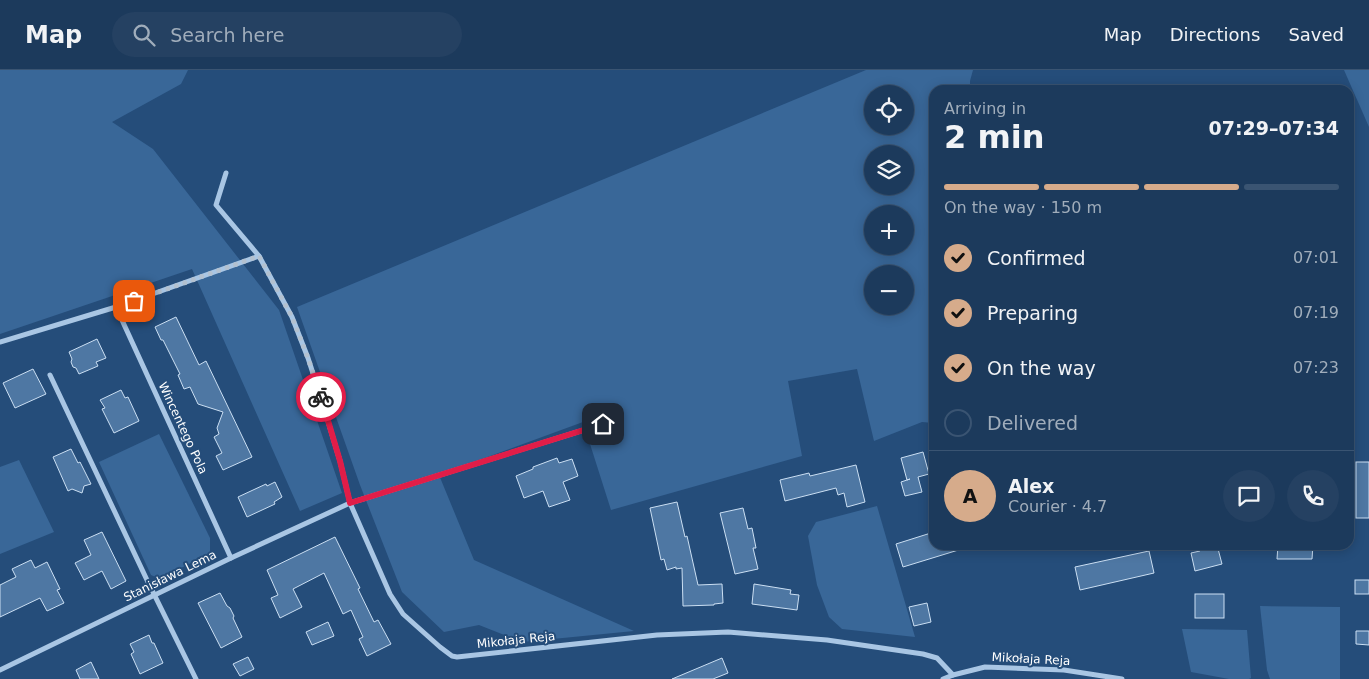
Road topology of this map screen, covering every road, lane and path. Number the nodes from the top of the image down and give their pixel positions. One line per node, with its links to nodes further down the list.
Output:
1 (226, 173): 2 (street, Mikołaja Reja)
2 (259, 256): 3 (street); 7 (street, Mikołaja Reja)
3 (116, 307): 4 (street); 8 (street, Wincentego Pola)
4 (0, 342)
5 (50, 376): 9 (street)
6 (603, 424): 7 (street, Stanisława Lema)
7 (350, 503): 8 (street, Stanisława Lema); 11 (street, Mikołaja Reja)
8 (231, 558): 9 (street, Stanisława Lema)
9 (154, 595): 10 (street, Stanisława Lema); 13 (street)
10 (0, 670)
11 (953, 675): 12 (street, Mikołaja Reja); 14 (street)
12 (1113, 678): 15 (street, Mikołaja Reja)
13 (196, 679)
14 (943, 679)
15 (1122, 679)

